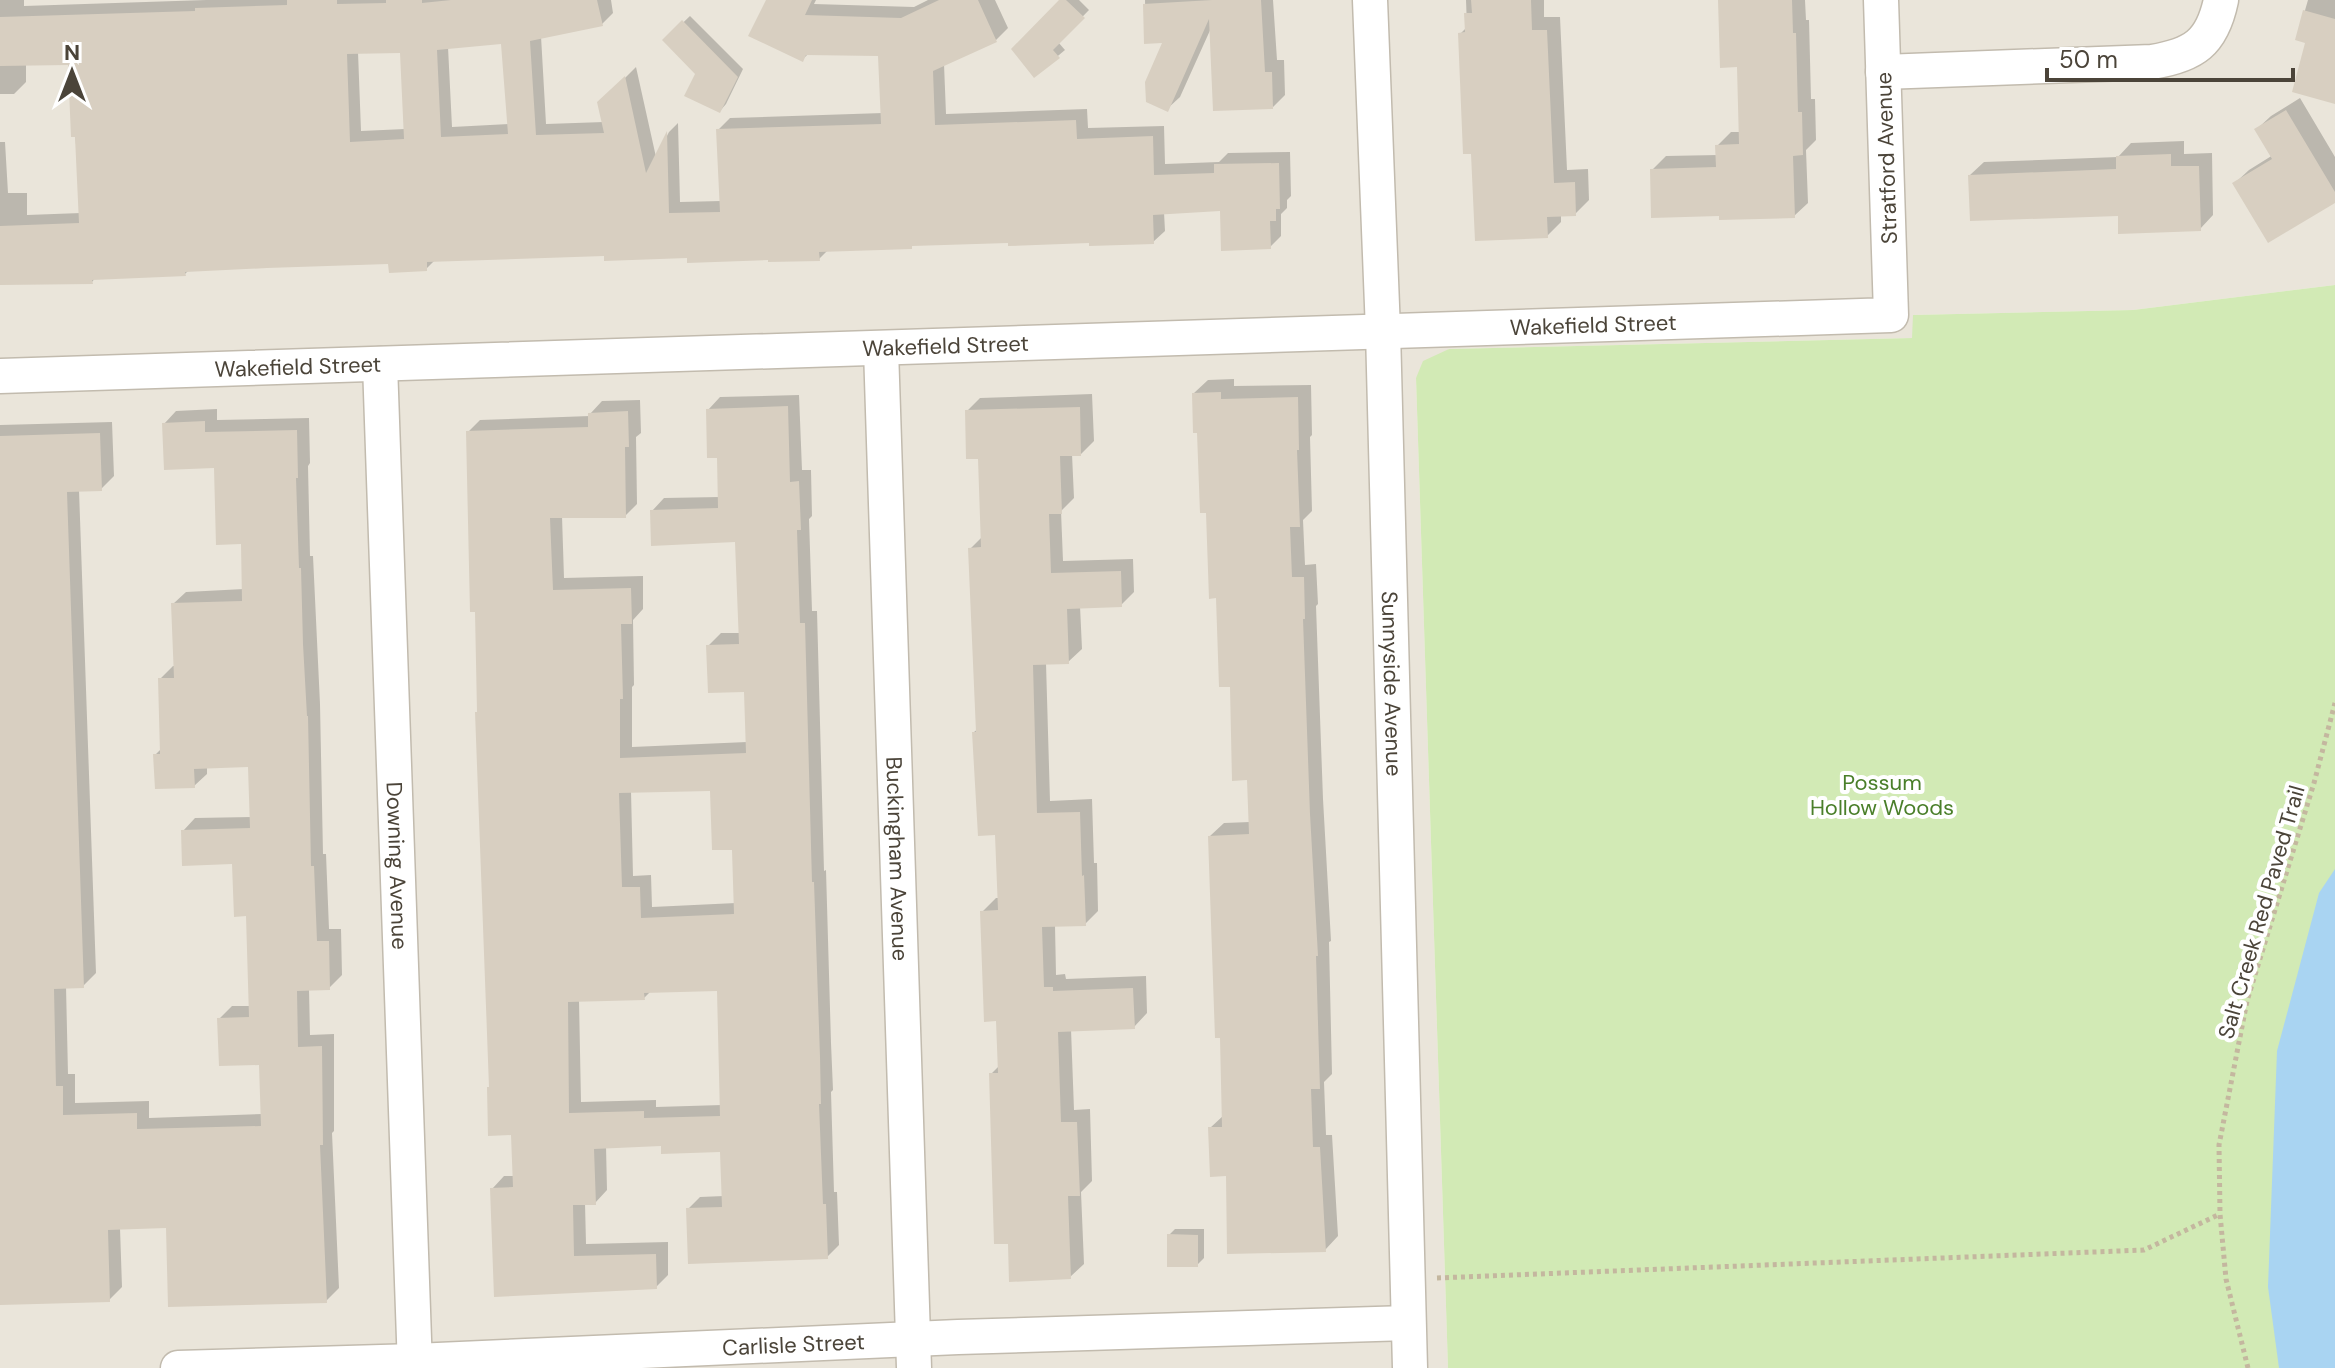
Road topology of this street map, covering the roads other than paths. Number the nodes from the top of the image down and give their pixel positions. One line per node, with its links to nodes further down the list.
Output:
1 (1370, 0): 6 (street, Sunnyside Avenue)
2 (1881, 0): 4 (street, Stratford Avenue)
3 (2221, 0): 4 (street)
4 (1883, 72): 5 (street, Stratford Avenue)
5 (1891, 315): 6 (street, Wakefield Street)
6 (1383, 331): 7 (street, Wakefield Street); 10 (street, Sunnyside Avenue)
7 (881, 349): 8 (street, Wakefield Street); 11 (street, Buckingham Avenue)
8 (380, 364): 9 (street, Wakefield Street); 12 (street, Downing Avenue)
9 (0, 376)
10 (1408, 1323): 11 (street, Carlisle Street); 14 (street, Sunnyside Avenue)
11 (914, 1353): 12 (street, Carlisle Street)
12 (415, 1364): 13 (street, Carlisle Street)
13 (178, 1368)
14 (1410, 1368)

